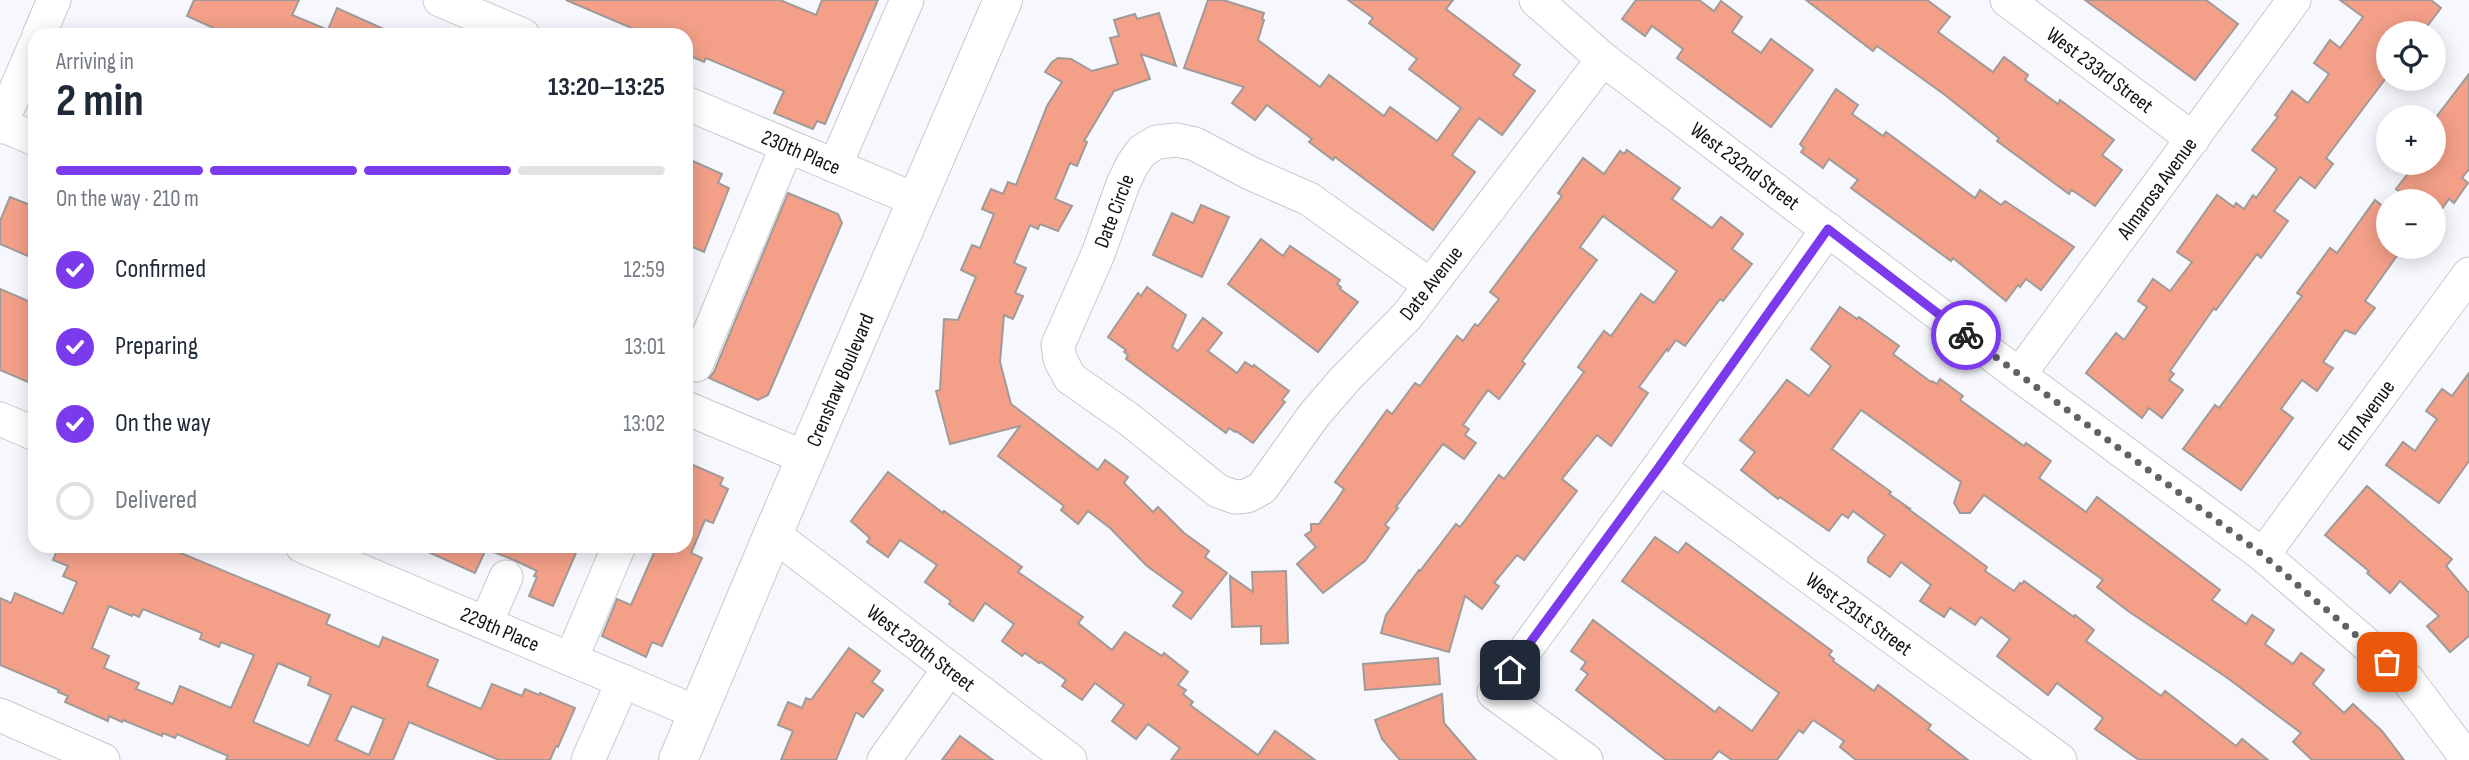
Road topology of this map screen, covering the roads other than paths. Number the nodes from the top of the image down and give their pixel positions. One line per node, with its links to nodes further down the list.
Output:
1 (54, 0): 8 (street)
2 (440, 0): 9 (street)
3 (907, 0): 17 (street)
4 (1003, 0): 18 (main road, Crenshaw Boulevard)
5 (1536, 0): 10 (street, West 232nd Street)
6 (2007, 0): 15 (street, West 233rd Street)
7 (2294, 0): 15 (street, Almarosa Avenue)
8 (42, 28)
9 (506, 28)
10 (1603, 59): 19 (street, West 232nd Street); 21 (street, Date Avenue)
11 (28, 61): 13 (street)
12 (693, 106): 16 (street, 230th Place)
13 (0, 125): 14 (street)
14 (28, 136)
15 (2193, 139): 22 (street, Almarosa Avenue)
16 (787, 146): 17 (street, 230th Place); 23 (street)
17 (835, 166): 18 (street, 230th Place)
18 (916, 200): 27 (main road, Crenshaw Boulevard)
19 (1828, 229): 22 (street, West 232nd Street); 28 (street)
20 (2469, 274): 33 (street, Elm Avenue)
21 (1430, 285): 29 (street, Date Avenue); 29 (street, Date Circle)
22 (2019, 375): 33 (street, West 232nd Street)
23 (693, 379)
24 (693, 388): 27 (street)
25 (0, 419): 26 (street)
26 (28, 430)
27 (806, 458): 30 (main road, Crenshaw Boulevard)
28 (1659, 467): 46 (street); 47 (street, West 231st Street)
29 (1247, 496)
30 (773, 534): 37 (street, West 230th Street); 39 (main road, Crenshaw Boulevard)
31 (319, 553): 35 (street, 229th Place)
32 (616, 553): 36 (street)
33 (2263, 555): 48 (street, West 232nd Street)
34 (506, 578): 35 (street)
35 (486, 623): 36 (street, 229th Place)
36 (571, 659): 38 (street, 229th Place)
37 (949, 669): 44 (street); 45 (street, West 230th Street)
38 (622, 681): 39 (street, 229th Place); 42 (street)
39 (698, 713): 43 (main road, Crenshaw Boulevard)
40 (0, 715): 41 (street)
41 (103, 760)
42 (588, 760)
43 (678, 760)
44 (884, 760)
45 (1070, 760)
46 (1586, 760)
47 (2060, 760)
48 (2469, 760)

